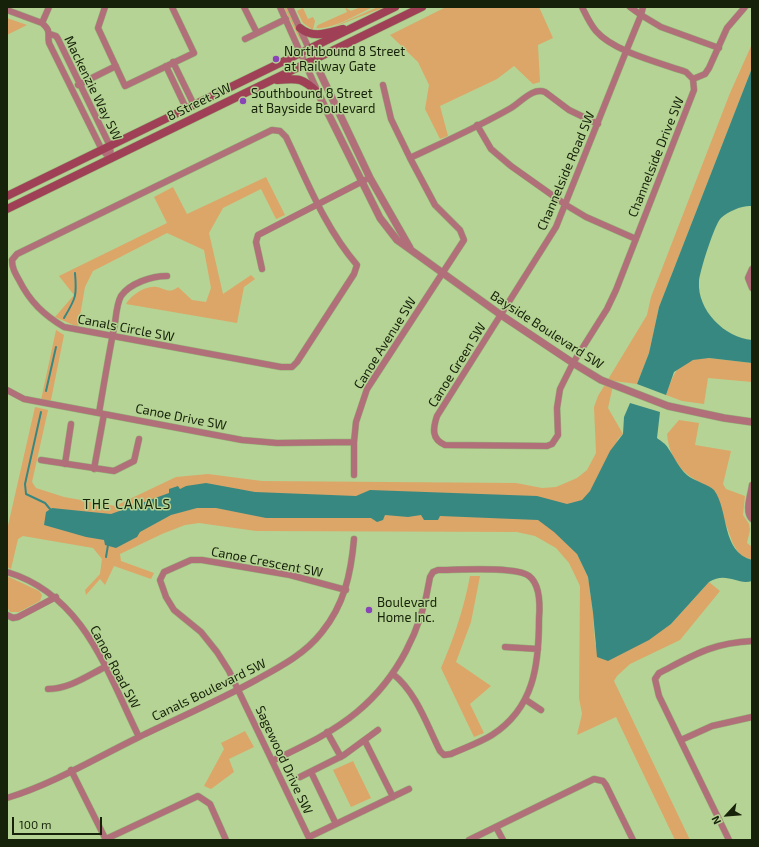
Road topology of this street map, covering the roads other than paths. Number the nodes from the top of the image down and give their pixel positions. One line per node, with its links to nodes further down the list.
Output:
1 (49, 7): 16 (street)
2 (105, 7): 29 (street)
3 (172, 7): 27 (street)
4 (244, 7): 19 (street)
5 (280, 7): 15 (street, Bayside Boulevard SW)
6 (290, 7): 18 (street)
7 (395, 7): 17 (main road, 8 Street SW)
8 (422, 7): 26 (main road, 8 Street SW)
9 (582, 7): 24 (street)
10 (630, 7): 14 (street)
11 (643, 7): 14 (street, Channelside Road SW)
12 (745, 7): 22 (street)
13 (7, 10): 16 (street)
14 (641, 15): 22 (street); 24 (street, Channelside Road SW)
15 (286, 19): 19 (street); 25 (street, Bayside Boulevard SW)
16 (42, 23): 20 (street, Mackenzie Way SW)
17 (357, 25): 18 (main road); 23 (main road, 8 Street SW)
18 (300, 28): 23 (street)
19 (257, 33): 21 (street)
20 (50, 34): 33 (street, Mackenzie Way SW); 35 (street, Mackenzie Way SW)
21 (245, 39)
22 (719, 48): 32 (street)
23 (309, 49): 25 (main road, 8 Street SW); 26 (street)
24 (627, 50): 32 (street); 38 (street, Channelside Road SW)
25 (301, 53): 28 (street, Bayside Boulevard SW); 37 (main road, 8 Street SW)
26 (314, 60): 28 (main road, 8 Street SW); 44 (street, Bayside Boulevard SW)
27 (174, 62): 30 (street); 37 (street)
28 (305, 64): 31 (main road, 8 Street SW); 36 (street, Bayside Boulevard SW)
29 (116, 66): 30 (street); 33 (street)
30 (166, 66): 37 (street)
31 (272, 80): 36 (main road); 42 (main road, 8 Street SW)
32 (693, 80): 50 (street, Channelside Drive SW)
33 (80, 84): 35 (street); 40 (street, Mackenzie Way SW)
34 (383, 85): 43 (street)
35 (72, 88): 41 (street, Mackenzie Way SW)
36 (318, 93): 45 (street, Bayside Boulevard SW)
37 (190, 107): 40 (main road, 8 Street SW)
38 (598, 124): 39 (street); 48 (street, Channelside Road SW)
39 (477, 125): 43 (street); 48 (street)
40 (110, 146): 41 (main road, 8 Street SW); 42 (street, Mackenzie Way SW)
41 (102, 150): 42 (street, Mackenzie Way SW); 46 (main road, 8 Street SW)
42 (111, 158): 49 (main road, 8 Street SW)
43 (410, 158): 54 (street, Canoe Avenue SW)
44 (370, 178): 45 (street); 51 (street, Bayside Boulevard SW)
45 (361, 182): 47 (street); 51 (street, Bayside Boulevard SW)
46 (7, 196)
47 (318, 205): 52 (street); 58 (street, Canals Circle SW); 58 (street, Canals Circle SW)
48 (566, 206): 50 (street); 57 (street, Channelside Road SW)
49 (7, 209)
50 (636, 239): 59 (street, Channelside Drive SW)
51 (411, 250): 54 (street, Bayside Boulevard SW)
52 (262, 269)
53 (752, 269): 56 (street)
54 (442, 274): 57 (street, Bayside Boulevard SW); 65 (street, Canoe Avenue SW)
55 (167, 276): 58 (street)
56 (752, 288)
57 (502, 315): 59 (street, Bayside Boulevard SW); 59 (street, Canoe Green SW)
58 (112, 337): 61 (street)
59 (573, 363): 62 (street, Bayside Boulevard SW)
60 (7, 390): 61 (street, Canoe Drive SW)
61 (102, 414): 65 (street, Canoe Drive SW); 68 (street)
62 (752, 422)
63 (72, 424): 67 (street)
64 (139, 439): 68 (street)
65 (354, 442): 69 (street, Canoe Avenue SW)
66 (41, 460): 67 (street)
67 (65, 464): 68 (street)
68 (94, 469)
69 (354, 475)
70 (752, 485): 71 (street)
71 (752, 519)
72 (354, 540): 74 (street, Canals Boulevard SW)
73 (7, 572): 75 (street, Canoe Road SW)
74 (346, 590): 83 (street, Canals Boulevard SW); 83 (street, Canoe Crescent SW)
75 (56, 597): 76 (street); 80 (street, Canoe Road SW)
76 (7, 615)
77 (752, 641): 90 (street)
78 (505, 647): 79 (street)
79 (538, 649): 81 (street); 84 (street)
80 (105, 668): 82 (street); 89 (street, Canoe Road SW)
81 (393, 674): 84 (street); 88 (street)
82 (48, 689)
83 (239, 690): 89 (street, Canals Boulevard SW); 93 (street, Sagewood Drive SW)
84 (526, 700): 85 (street)
85 (541, 710)
86 (752, 717): 90 (street)
87 (378, 730): 91 (street)
88 (327, 732): 92 (street); 93 (street)
89 (139, 737): 94 (street, Canals Boulevard SW)
90 (681, 740): 108 (street)
91 (365, 741): 92 (street); 98 (street)
92 (341, 757): 95 (street)
93 (272, 761): 102 (street, Sagewood Drive SW)
94 (71, 770): 99 (street, Canals Boulevard SW); 103 (street)
95 (311, 772): 96 (street); 100 (street)
96 (300, 777)
97 (409, 789): 98 (street)
98 (393, 797): 100 (street)
99 (7, 798)
100 (336, 824): 102 (street)
101 (496, 827): 105 (street); 106 (street); 107 (street)
102 (310, 839)
103 (106, 840): 104 (street)
104 (226, 840)
105 (469, 840)
106 (503, 840)
107 (634, 840)
108 (729, 840)

